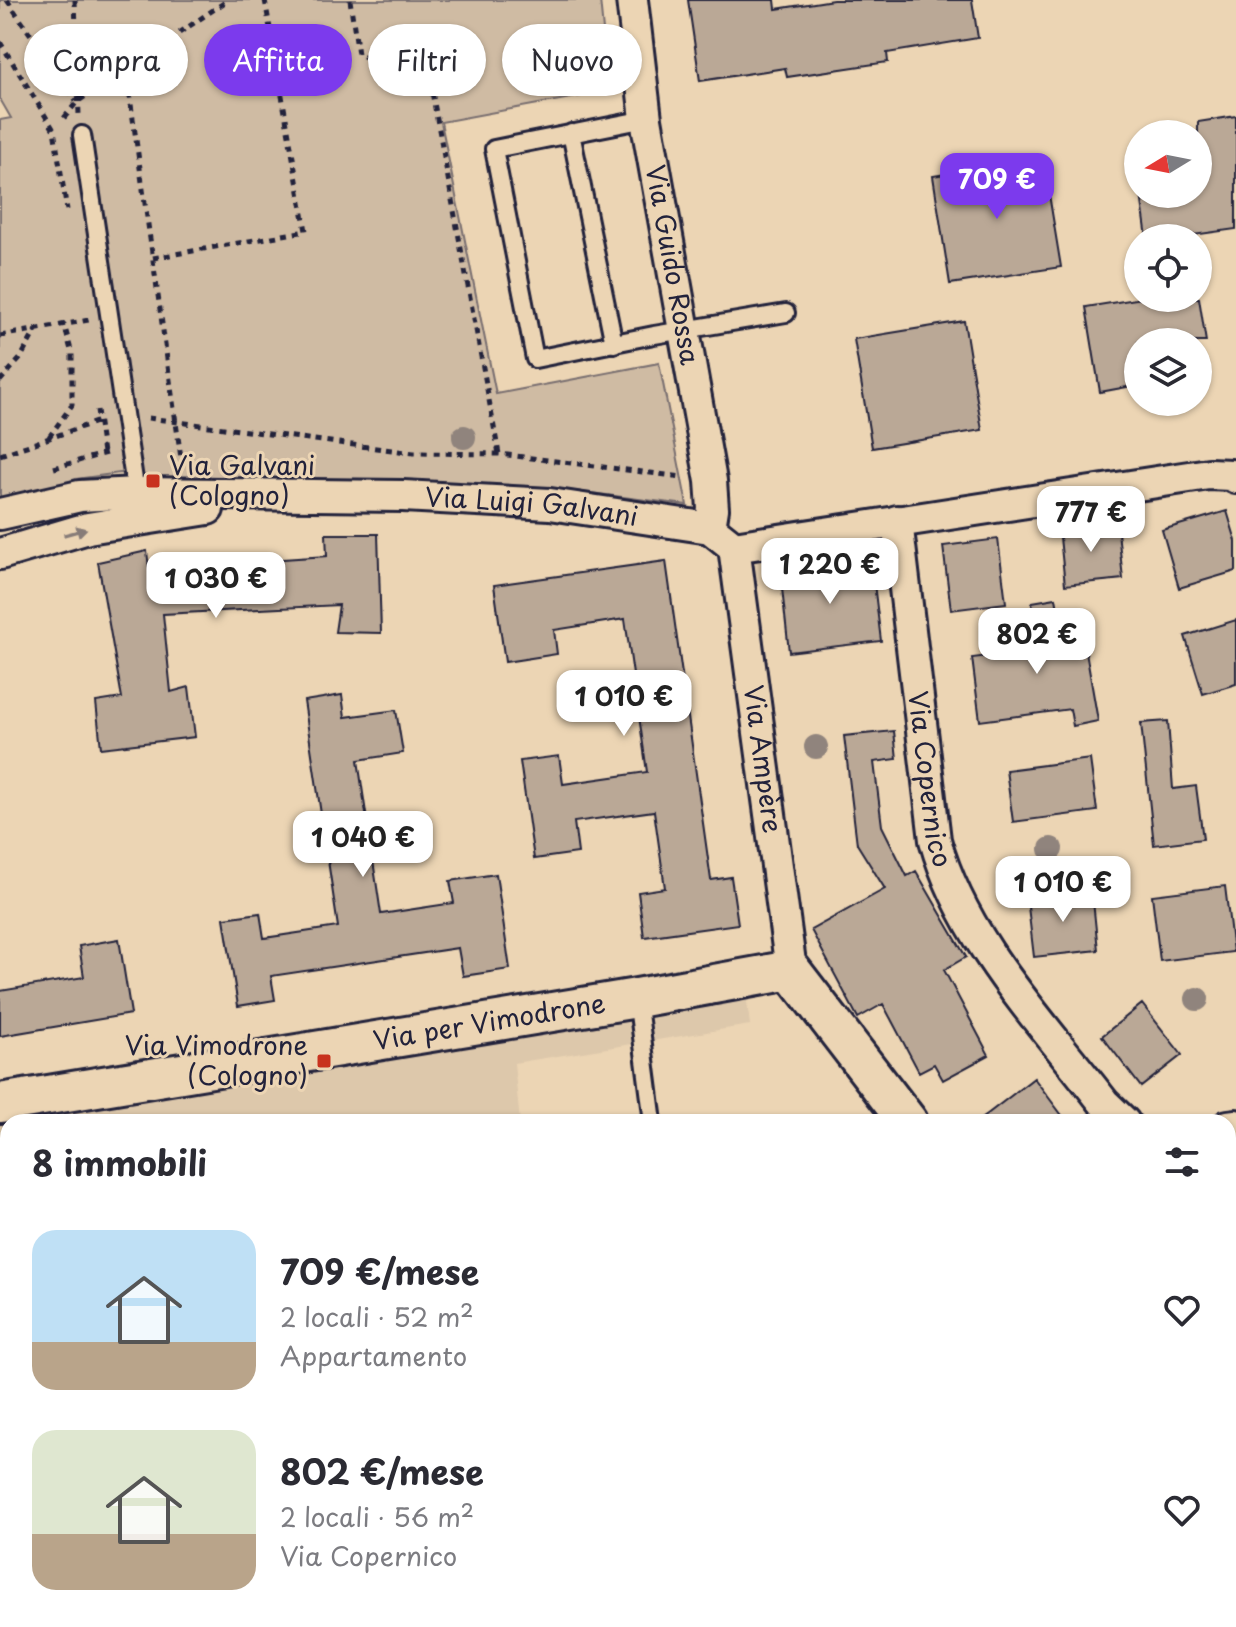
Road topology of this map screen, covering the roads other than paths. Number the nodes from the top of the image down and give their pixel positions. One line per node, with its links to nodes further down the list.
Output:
1 (632, 0): 2 (street, Via Guido Rossa)
2 (646, 119): 3 (lane); 6 (street, Via Guido Rossa)
3 (571, 133): 7 (lane); 7 (lane)
4 (82, 135): 9 (lane)
5 (786, 313): 6 (lane)
6 (684, 330): 7 (lane); 13 (street, Via Guido Rossa)
7 (614, 344)
8 (1236, 478): 12 (street)
9 (136, 493): 10 (street, Via Luigi Galvani); 11 (street, Via Luigi Galvani)
10 (321, 495): 13 (street, Via Luigi Galvani); 15 (street, Via Luigi Galvani, one-way to 10)
11 (0, 514)
12 (897, 521): 14 (street); 21 (street, Via Copernico)
13 (710, 528): 14 (street, Via Luigi Galvani)
14 (734, 547): 16 (street, Via Ampère)
15 (0, 554)
16 (791, 970): 17 (street, Via per Vimodrone); 20 (street)
17 (637, 998): 18 (street, Via per Vimodrone); 19 (lane)
18 (0, 1103)
19 (652, 1114)
20 (902, 1114)
21 (1116, 1114)

